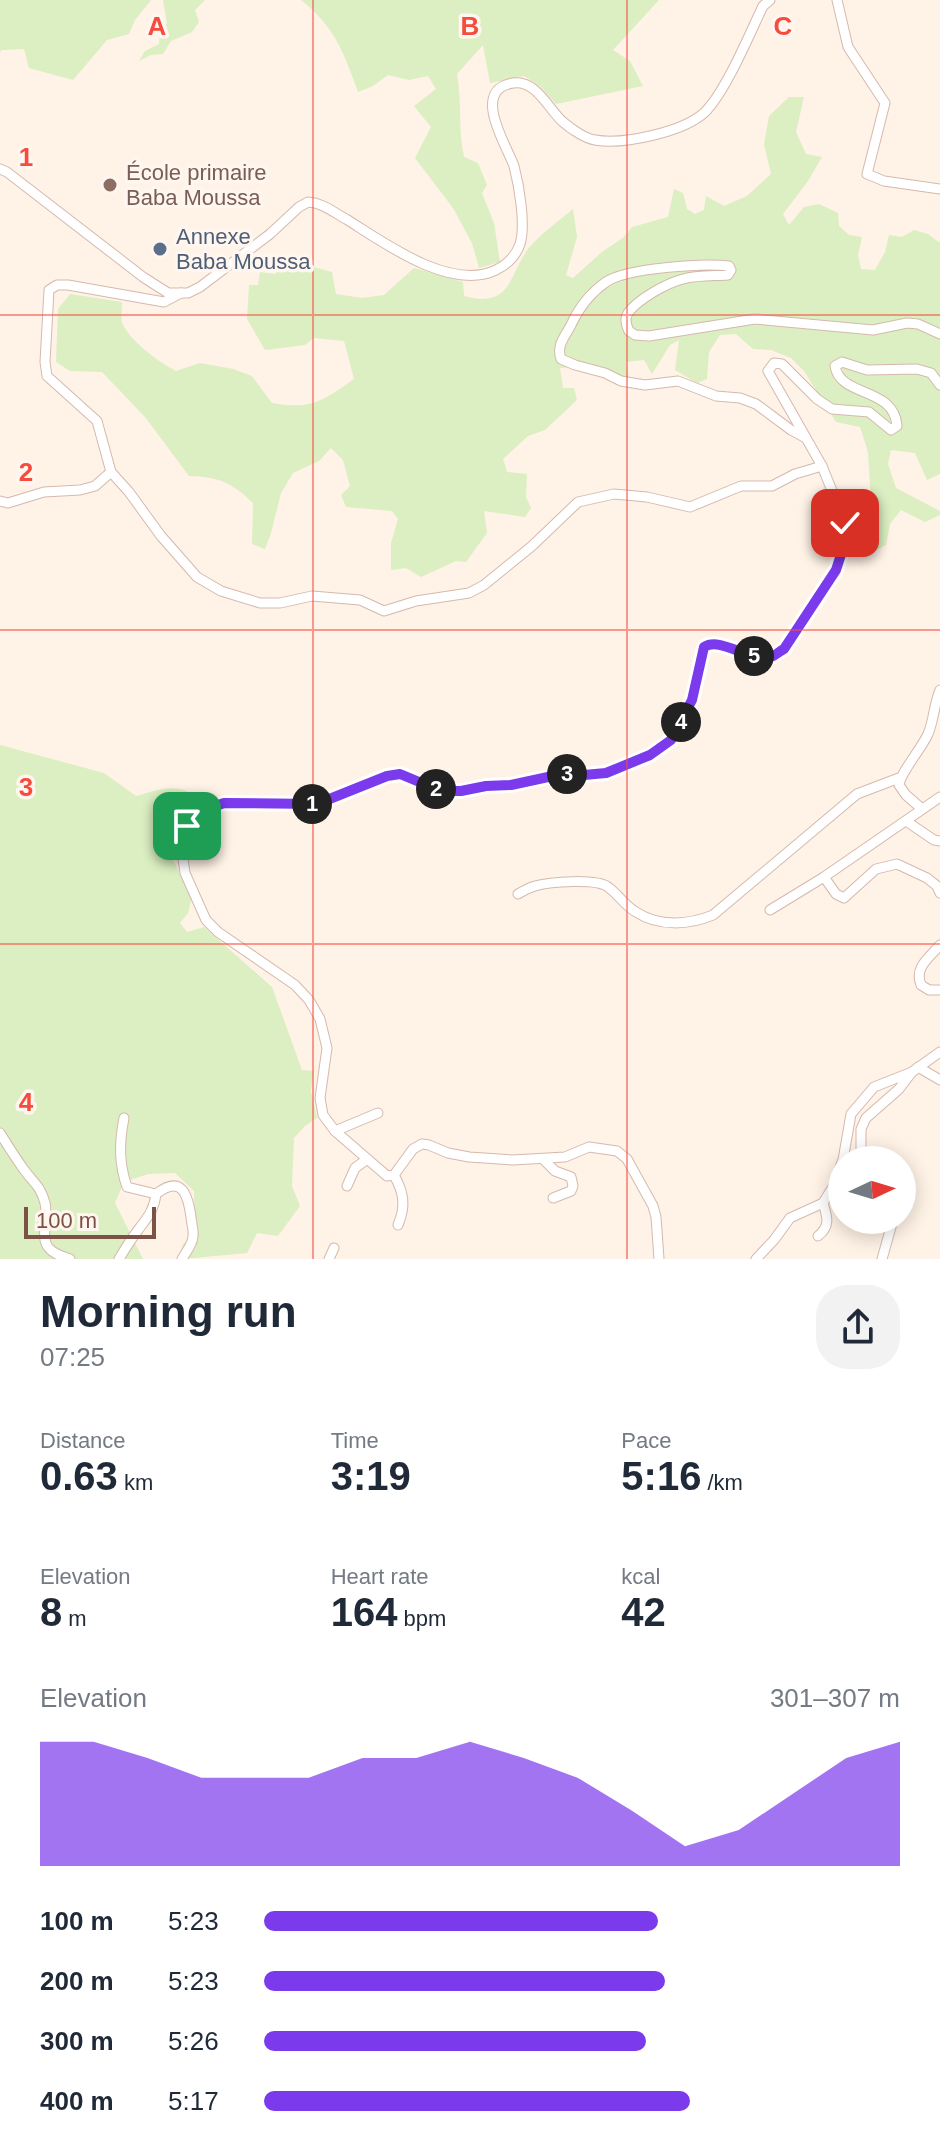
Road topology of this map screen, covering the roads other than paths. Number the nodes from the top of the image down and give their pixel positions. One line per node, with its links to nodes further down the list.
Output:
1 (770, 0): 5 (street)
2 (837, 0): 4 (street)
3 (0, 169): 5 (street)
4 (940, 189)
5 (181, 293): 10 (street)
6 (940, 334): 8 (street)
7 (940, 385): 8 (street)
8 (804, 437): 9 (street)
9 (822, 466): 10 (street); 29 (street)
10 (111, 472): 11 (street)
11 (0, 501)
12 (940, 690): 13 (street)
13 (899, 778): 15 (street); 20 (street)
14 (940, 797): 15 (street)
15 (922, 809): 16 (street)
16 (906, 821): 17 (street); 18 (street)
17 (940, 841)
18 (824, 877): 19 (street); 21 (street)
19 (940, 893)
20 (518, 894)
21 (770, 910)
22 (940, 945): 23 (street)
23 (940, 990)
24 (940, 1052): 25 (street)
25 (915, 1069): 26 (street); 31 (street); 32 (street)
26 (940, 1080)
27 (378, 1113): 29 (street)
28 (124, 1118): 37 (street)
29 (335, 1131): 34 (street)
30 (0, 1133): 45 (street)
31 (845, 1146)
32 (861, 1146)
33 (543, 1159): 35 (street); 39 (street); 49 (street)
34 (366, 1160): 35 (street); 36 (street)
35 (394, 1175): 41 (street)
36 (347, 1186)
37 (156, 1194): 46 (street); 47 (street)
38 (828, 1195): 40 (street)
39 (553, 1198)
40 (823, 1203): 43 (street); 50 (street)
41 (398, 1225)
42 (889, 1234): 51 (street)
43 (818, 1236)
44 (334, 1248): 48 (street)
45 (70, 1259)
46 (119, 1259)
47 (182, 1259)
48 (329, 1259)
49 (659, 1259)
50 (756, 1259)
51 (882, 1259)

